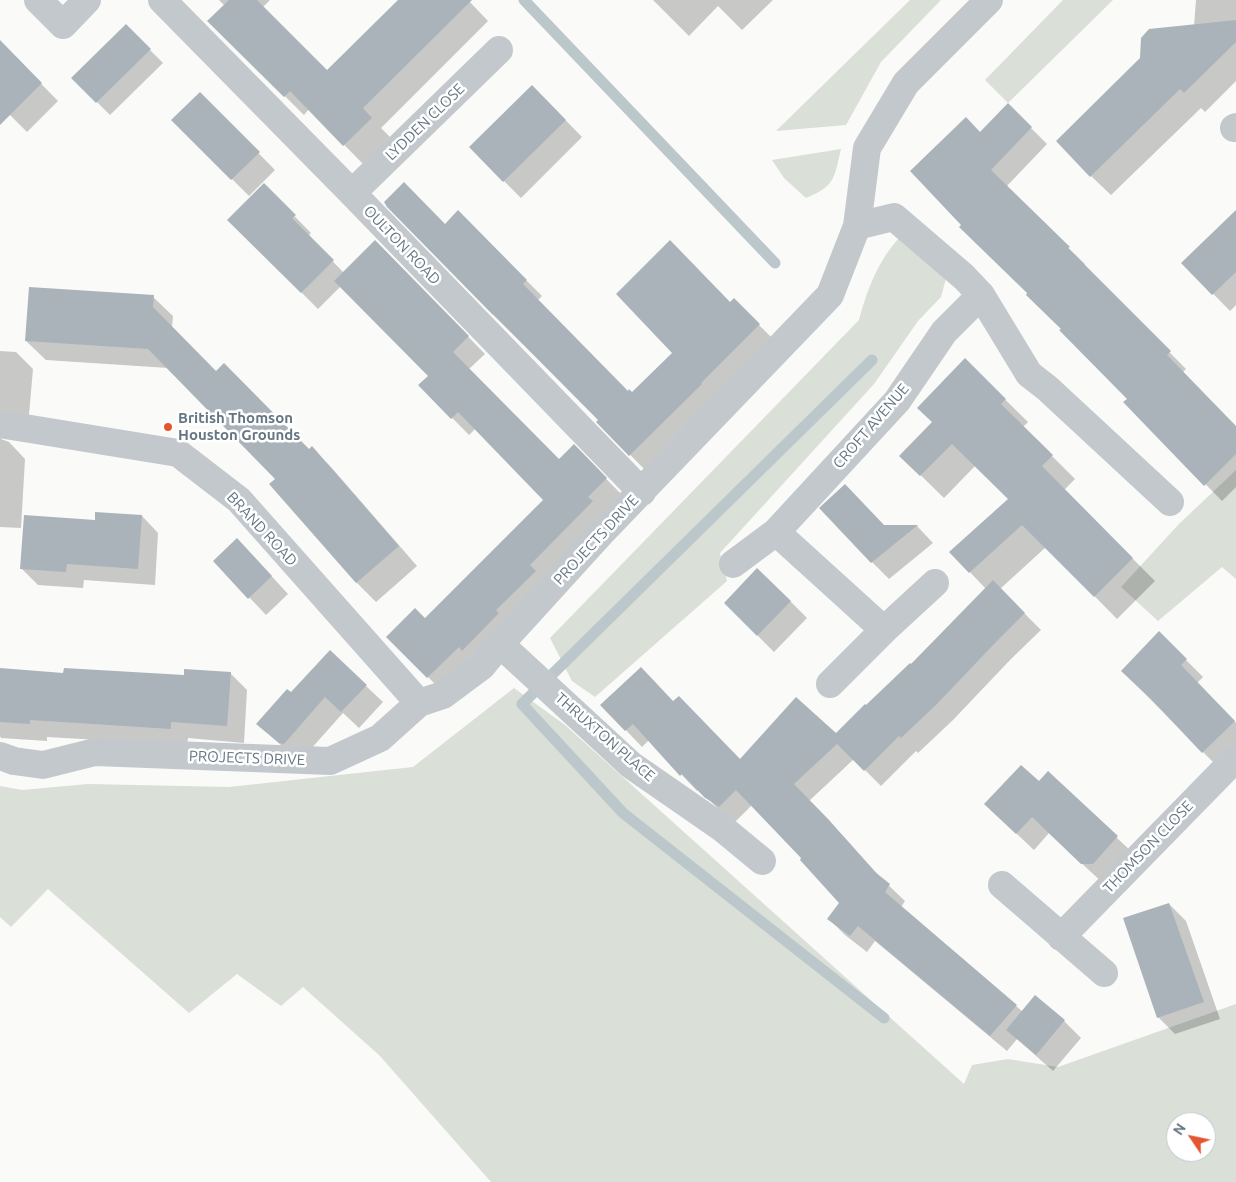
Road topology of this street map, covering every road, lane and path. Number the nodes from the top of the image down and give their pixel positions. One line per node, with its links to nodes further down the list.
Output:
1 (38, 0): 2 (street)
2 (87, 0)
3 (162, 0): 6 (street, OULTON ROAD)
4 (989, 0): 7 (street, PROJECTS DRIVE)
5 (498, 50): 6 (street, LYDDEN CLOSE)
6 (352, 193): 10 (street, OULTON ROAD)
7 (857, 226): 8 (street); 10 (street, PROJECTS DRIVE)
8 (980, 295): 11 (street); 12 (street, CROFT AVENUE)
9 (0, 424): 18 (street, BRAND ROAD)
10 (642, 492): 16 (street, PROJECTS DRIVE)
11 (1170, 502)
12 (776, 532): 13 (street, CROFT AVENUE); 15 (street)
13 (733, 564)
14 (935, 583): 15 (street)
15 (884, 630): 17 (street)
16 (508, 652): 18 (street, PROJECTS DRIVE); 21 (street, THRUXTON PLACE)
17 (830, 684)
18 (418, 703): 19 (street, PROJECTS DRIVE)
19 (0, 756)
20 (1236, 758): 23 (street, THOMSON CLOSE)
21 (762, 861)
22 (1002, 885): 23 (street)
23 (1061, 937): 24 (street)
24 (1104, 973)

